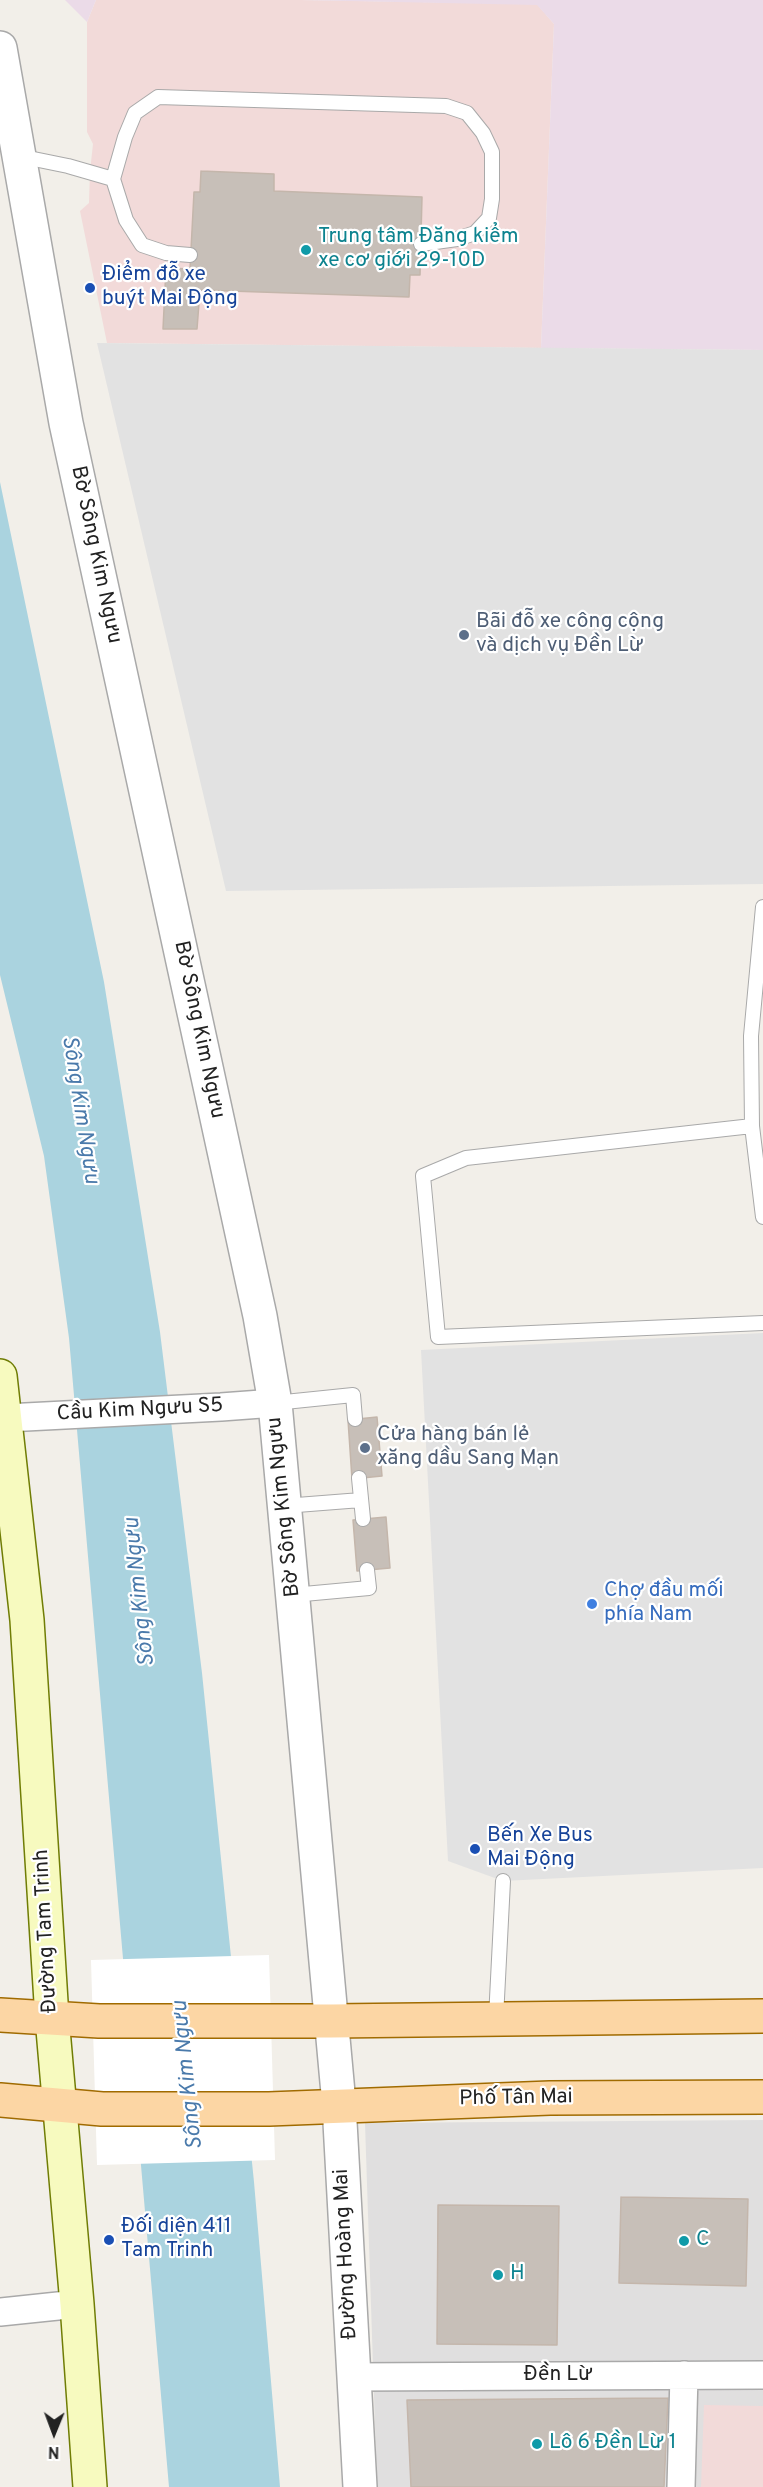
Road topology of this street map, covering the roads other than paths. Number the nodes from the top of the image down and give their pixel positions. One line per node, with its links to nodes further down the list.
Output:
1 (0, 48): 2 (street, Bờ Sông Kim Ngưu)
2 (19, 156): 3 (lane); 11 (street, Bờ Sông Kim Ngưu)
3 (113, 179): 4 (lane); 5 (lane)
4 (421, 244)
5 (190, 255)
6 (763, 907): 7 (lane)
7 (752, 1126): 8 (lane); 9 (lane)
8 (763, 1217)
9 (763, 1323)
10 (0, 1376): 12 (main road, Đường Tam Trinh)
11 (275, 1402): 12 (street, Cầu Kim Ngưu S5); 13 (lane); 16 (street, Bờ Sông Kim Ngưu)
12 (6, 1418): 23 (main road, Đường Tam Trinh)
13 (355, 1419)
14 (360, 1478): 15 (lane)
15 (361, 1500): 16 (lane); 17 (lane)
16 (284, 1506): 19 (street, Bờ Sông Kim Ngưu)
17 (363, 1519)
18 (367, 1570): 19 (lane)
19 (293, 1595): 25 (street, Bờ Sông Kim Ngưu)
20 (503, 1881): 24 (lane)
21 (0, 2015): 23 (main road)
22 (763, 2016): 24 (main road)
23 (52, 2018): 25 (main road); 28 (main road, Đường Tam Trinh)
24 (496, 2018): 25 (main road)
25 (332, 2021): 29 (street, Đường Hoàng Mai)
26 (763, 2097): 29 (main road, Phố Tân Mai)
27 (0, 2100): 28 (main road)
28 (59, 2104): 29 (main road, Phố Tân Mai); 30 (main road, Đường Tam Trinh)
29 (339, 2104): 34 (street, Đường Hoàng Mai)
30 (77, 2304): 31 (street); 35 (main road, Đường Tam Trinh)
31 (0, 2312)
32 (684, 2375): 33 (street, Đền Lừ); 34 (street, Đền Lừ); 38 (street)
33 (763, 2375)
34 (353, 2378): 37 (street, Đường Hoàng Mai)
35 (90, 2487)
36 (353, 2487): 37 (street)
37 (360, 2487)
38 (681, 2487)

